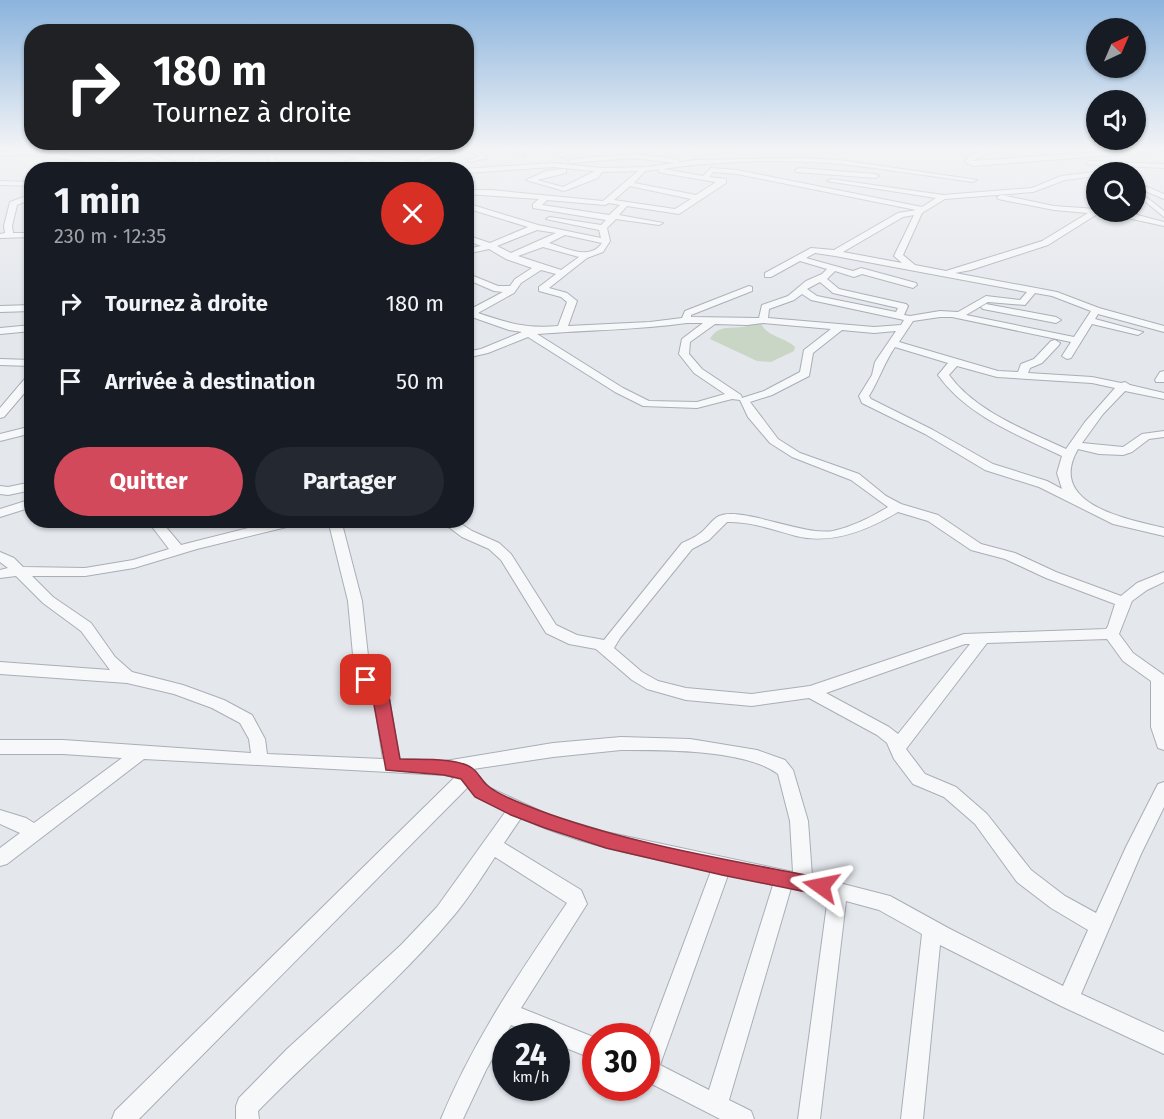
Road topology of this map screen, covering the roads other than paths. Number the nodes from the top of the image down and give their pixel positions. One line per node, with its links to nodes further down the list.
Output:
1 (14, 201): 12 (street); 17 (street)
2 (542, 201): 18 (street)
3 (586, 201): 4 (street)
4 (606, 201)
5 (610, 201): 11 (street)
6 (693, 201): 11 (street)
7 (886, 201): 14 (street)
8 (936, 201): 14 (street)
9 (1019, 201): 15 (street)
10 (1146, 203): 16 (street)
11 (625, 204): 18 (street)
12 (0, 207)
13 (474, 208): 25 (street)
14 (921, 210): 35 (street); 41 (street)
15 (1086, 210)
16 (1164, 215)
17 (11, 216): 20 (street); 29 (street)
18 (611, 217): 23 (street); 26 (street)
19 (1086, 217): 41 (street)
20 (0, 218)
21 (550, 219): 26 (street)
22 (1146, 219): 24 (street)
23 (659, 223)
24 (1164, 224)
25 (536, 227): 27 (street); 33 (street)
26 (603, 228): 31 (street)
27 (562, 233): 31 (street); 32 (street)
28 (24, 235): 29 (street)
29 (5, 236)
30 (474, 240): 33 (street)
31 (606, 241): 36 (street)
32 (542, 244): 36 (street); 37 (street)
33 (490, 246): 34 (street); 37 (street)
34 (474, 250)
35 (835, 253): 38 (street); 41 (street)
36 (585, 256): 42 (street)
37 (508, 257): 39 (street)
38 (798, 258): 40 (street); 43 (street)
39 (539, 267): 42 (street); 47 (street)
40 (833, 268): 44 (street); 46 (street)
41 (926, 271): 46 (street); 51 (street)
42 (563, 273): 49 (street)
43 (768, 275)
44 (825, 276): 50 (street); 52 (street)
45 (474, 279): 47 (street)
46 (914, 285): 52 (street)
47 (513, 286): 49 (street); 57 (street)
48 (749, 288): 60 (street)
49 (542, 289): 69 (street)
50 (801, 289): 62 (street); 64 (street)
51 (1033, 290): 53 (street); 56 (street)
52 (903, 306): 64 (street)
53 (978, 306): 58 (street); 63 (street)
54 (24, 308): 55 (street)
55 (0, 309)
56 (1096, 310): 65 (street); 68 (street)
57 (474, 313)
58 (948, 314): 64 (street); 73 (street)
59 (474, 318): 71 (street)
60 (687, 320): 61 (street); 69 (street)
61 (714, 320): 62 (street); 85 (street)
62 (763, 320): 66 (street)
63 (1056, 320)
64 (904, 321): 66 (street); 75 (street)
65 (1090, 321): 72 (street); 73 (street)
66 (840, 327): 85 (street)
67 (24, 329): 70 (street)
68 (1164, 329)
69 (562, 330): 71 (street)
70 (0, 331)
71 (531, 332): 76 (street); 85 (street)
72 (1138, 332)
73 (1077, 340): 77 (street)
74 (1055, 342): 81 (street)
75 (894, 344): 78 (street); 94 (street)
76 (474, 353)
77 (1067, 356)
78 (956, 361): 81 (street); 91 (street)
79 (0, 362): 80 (street)
80 (24, 363)
81 (1022, 376): 83 (street)
82 (24, 385): 86 (street)
83 (1125, 386): 84 (street); 91 (street)
84 (1164, 396)
85 (739, 398): 96 (street)
86 (4, 403): 87 (street)
87 (0, 415)
88 (24, 431): 90 (street)
89 (1164, 434): 91 (street)
90 (0, 438)
91 (1072, 450): 94 (street)
92 (24, 488): 93 (street)
93 (0, 490)
94 (1078, 503): 102 (street)
95 (24, 506): 97 (street)
96 (897, 507): 110 (street); 113 (street)
97 (0, 513)
98 (159, 528): 103 (street)
99 (267, 528): 103 (street)
100 (336, 528): 122 (street)
101 (460, 528): 113 (street)
102 (1164, 532)
103 (178, 551): 105 (street)
104 (0, 556): 105 (street)
105 (18, 571): 106 (street); 115 (street)
106 (0, 574)
107 (1164, 577): 108 (street)
108 (1149, 583): 109 (street); 110 (street)
109 (1164, 592)
110 (1124, 602): 111 (street)
111 (1110, 634): 112 (street); 117 (street)
112 (982, 639): 116 (street); 119 (street)
113 (607, 648): 116 (street)
114 (0, 668): 115 (street)
115 (127, 677): 121 (street)
116 (811, 692): 119 (street)
117 (1164, 743)
118 (0, 747): 120 (street)
119 (897, 748): 134 (street)
120 (141, 752): 121 (street); 128 (street)
121 (260, 760): 122 (street)
122 (392, 765): 123 (street)
123 (444, 768): 124 (street); 132 (street)
124 (469, 775): 126 (street); 143 (street)
125 (1164, 789): 134 (street)
126 (517, 809): 129 (street); 131 (street)
127 (0, 817): 128 (street)
128 (34, 833): 130 (street)
129 (493, 846): 137 (street); 144 (street)
130 (0, 858)
131 (722, 867): 132 (street); 138 (street)
132 (794, 880): 133 (street); 142 (street)
133 (838, 891): 135 (street); 147 (street)
134 (1100, 926): 136 (street)
135 (932, 929): 136 (street); 148 (street)
136 (1068, 999): 140 (street)
137 (507, 1013): 139 (street); 145 (street)
138 (660, 1034)
139 (582, 1043)
140 (1164, 1043)
141 (660, 1076): 142 (street)
142 (716, 1105): 146 (street)
143 (123, 1119)
144 (248, 1119)
145 (453, 1119)
146 (743, 1119)
147 (808, 1119)
148 (912, 1119)

